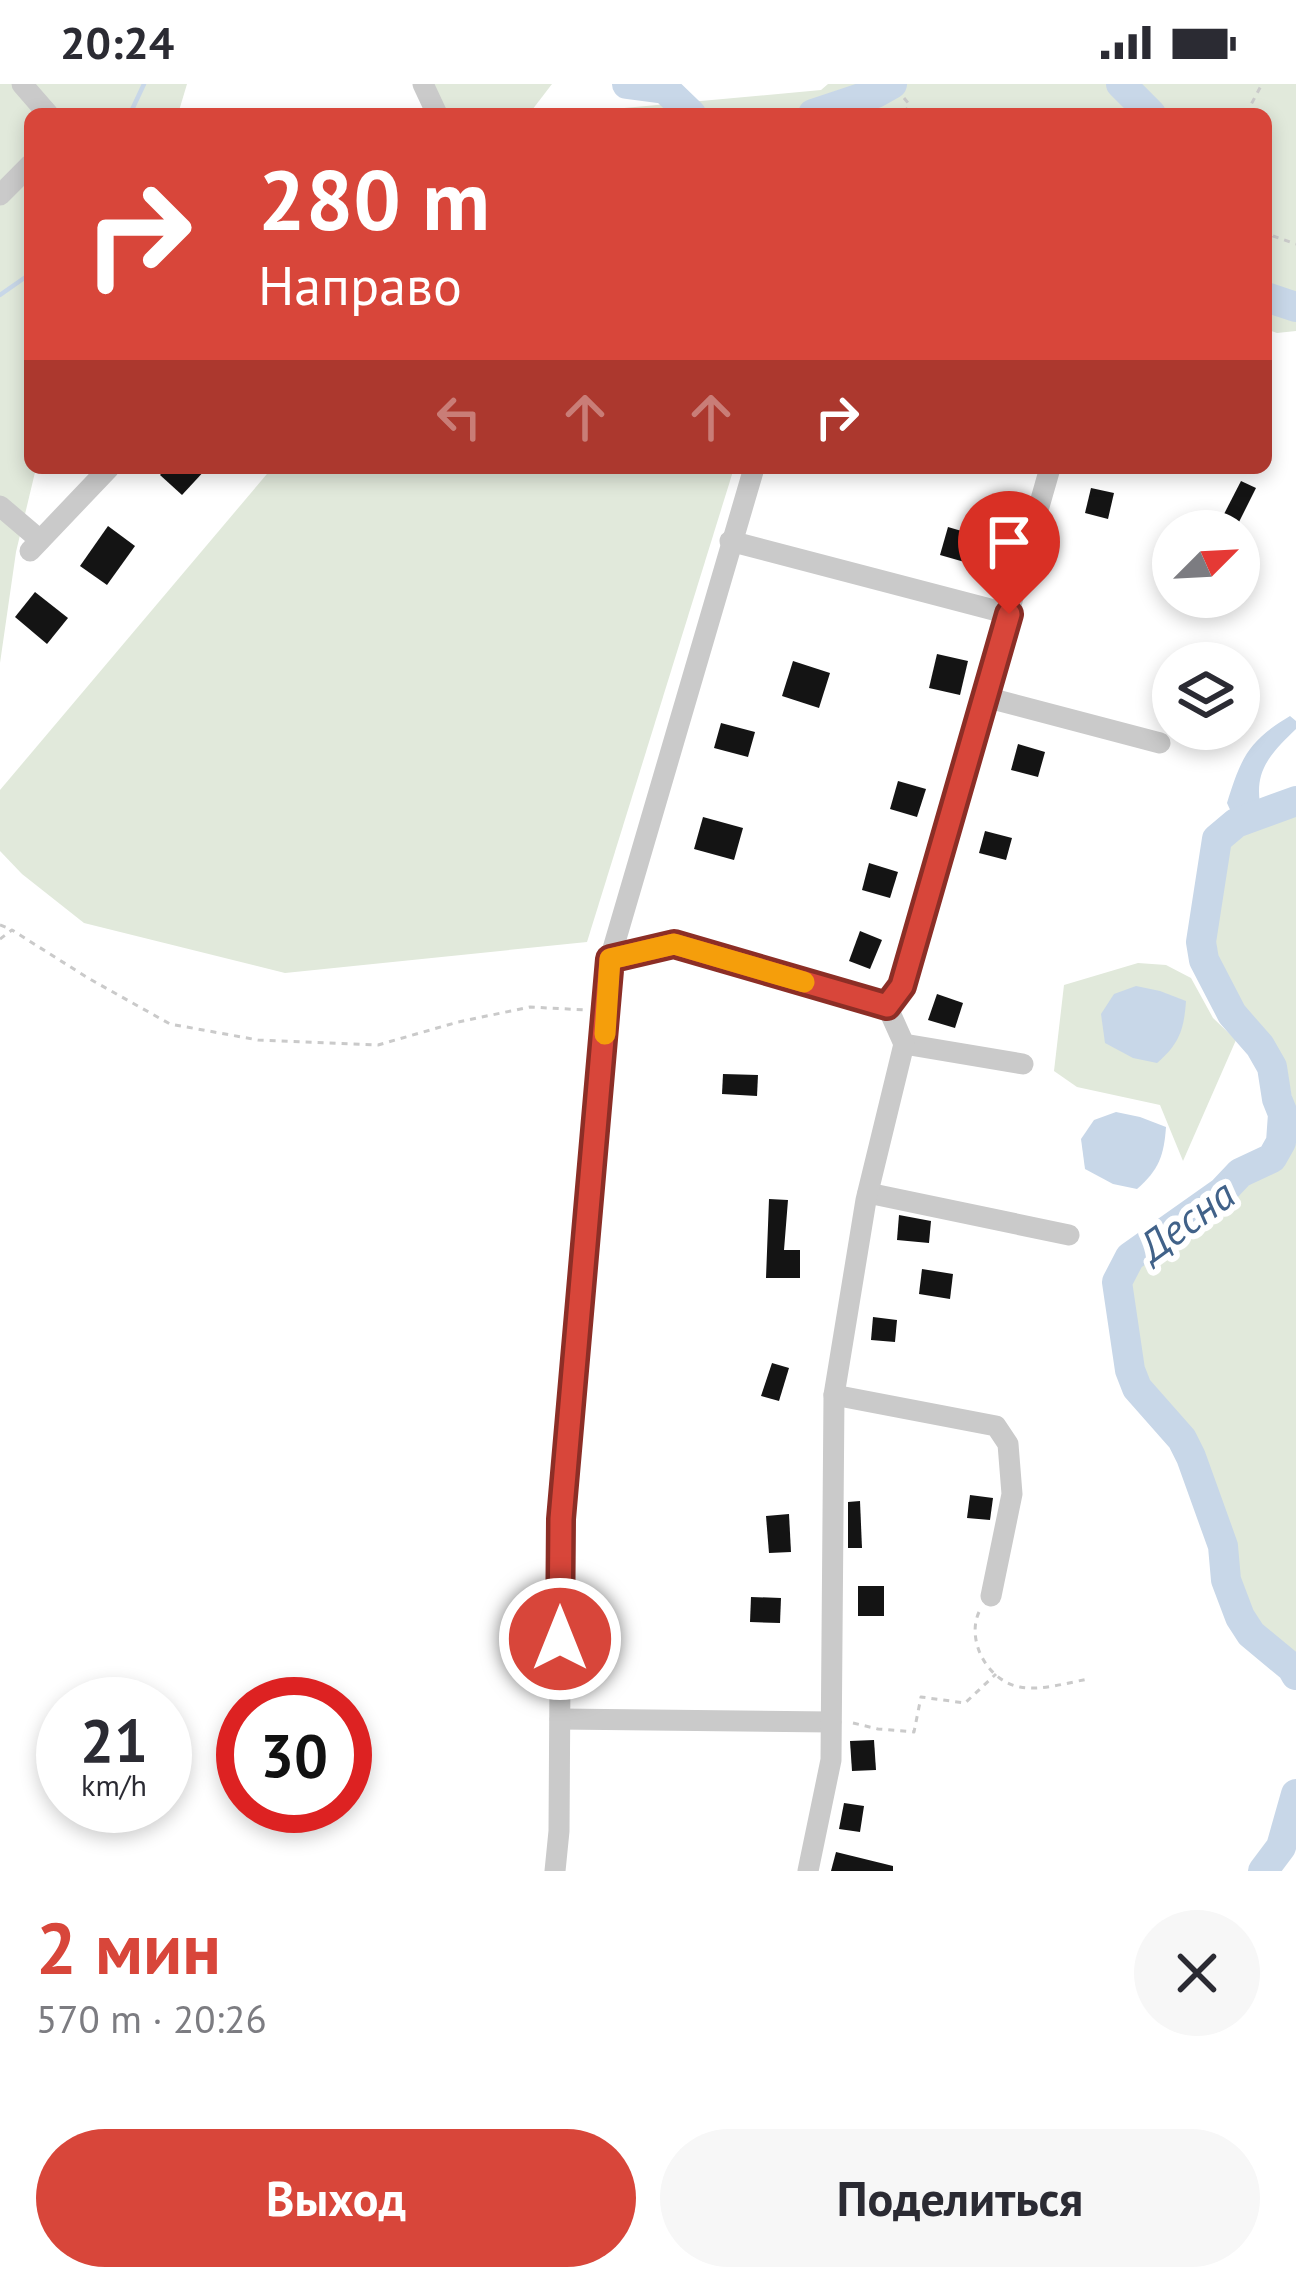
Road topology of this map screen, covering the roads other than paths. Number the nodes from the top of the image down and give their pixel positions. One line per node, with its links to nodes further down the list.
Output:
1 (22, 84): 2 (street)
2 (43, 108)
3 (24, 171): 4 (street)
4 (0, 195)
5 (103, 474): 8 (street)
6 (752, 474): 9 (street)
7 (1048, 474): 10 (street)
8 (0, 506)
9 (730, 541): 10 (street); 13 (street)
10 (1009, 614): 11 (street)
11 (985, 697): 12 (street); 14 (street)
12 (1152, 741)
13 (610, 959): 14 (street); 21 (street)
14 (887, 1006): 15 (street)
15 (904, 1044): 16 (street); 17 (street)
16 (1023, 1064)
17 (868, 1193): 18 (street); 19 (street)
18 (1069, 1235)
19 (834, 1394): 20 (street); 22 (street)
20 (991, 1596)
21 (560, 1719): 22 (street); 23 (street)
22 (831, 1722): 24 (street)
23 (555, 1871)
24 (808, 1871)

